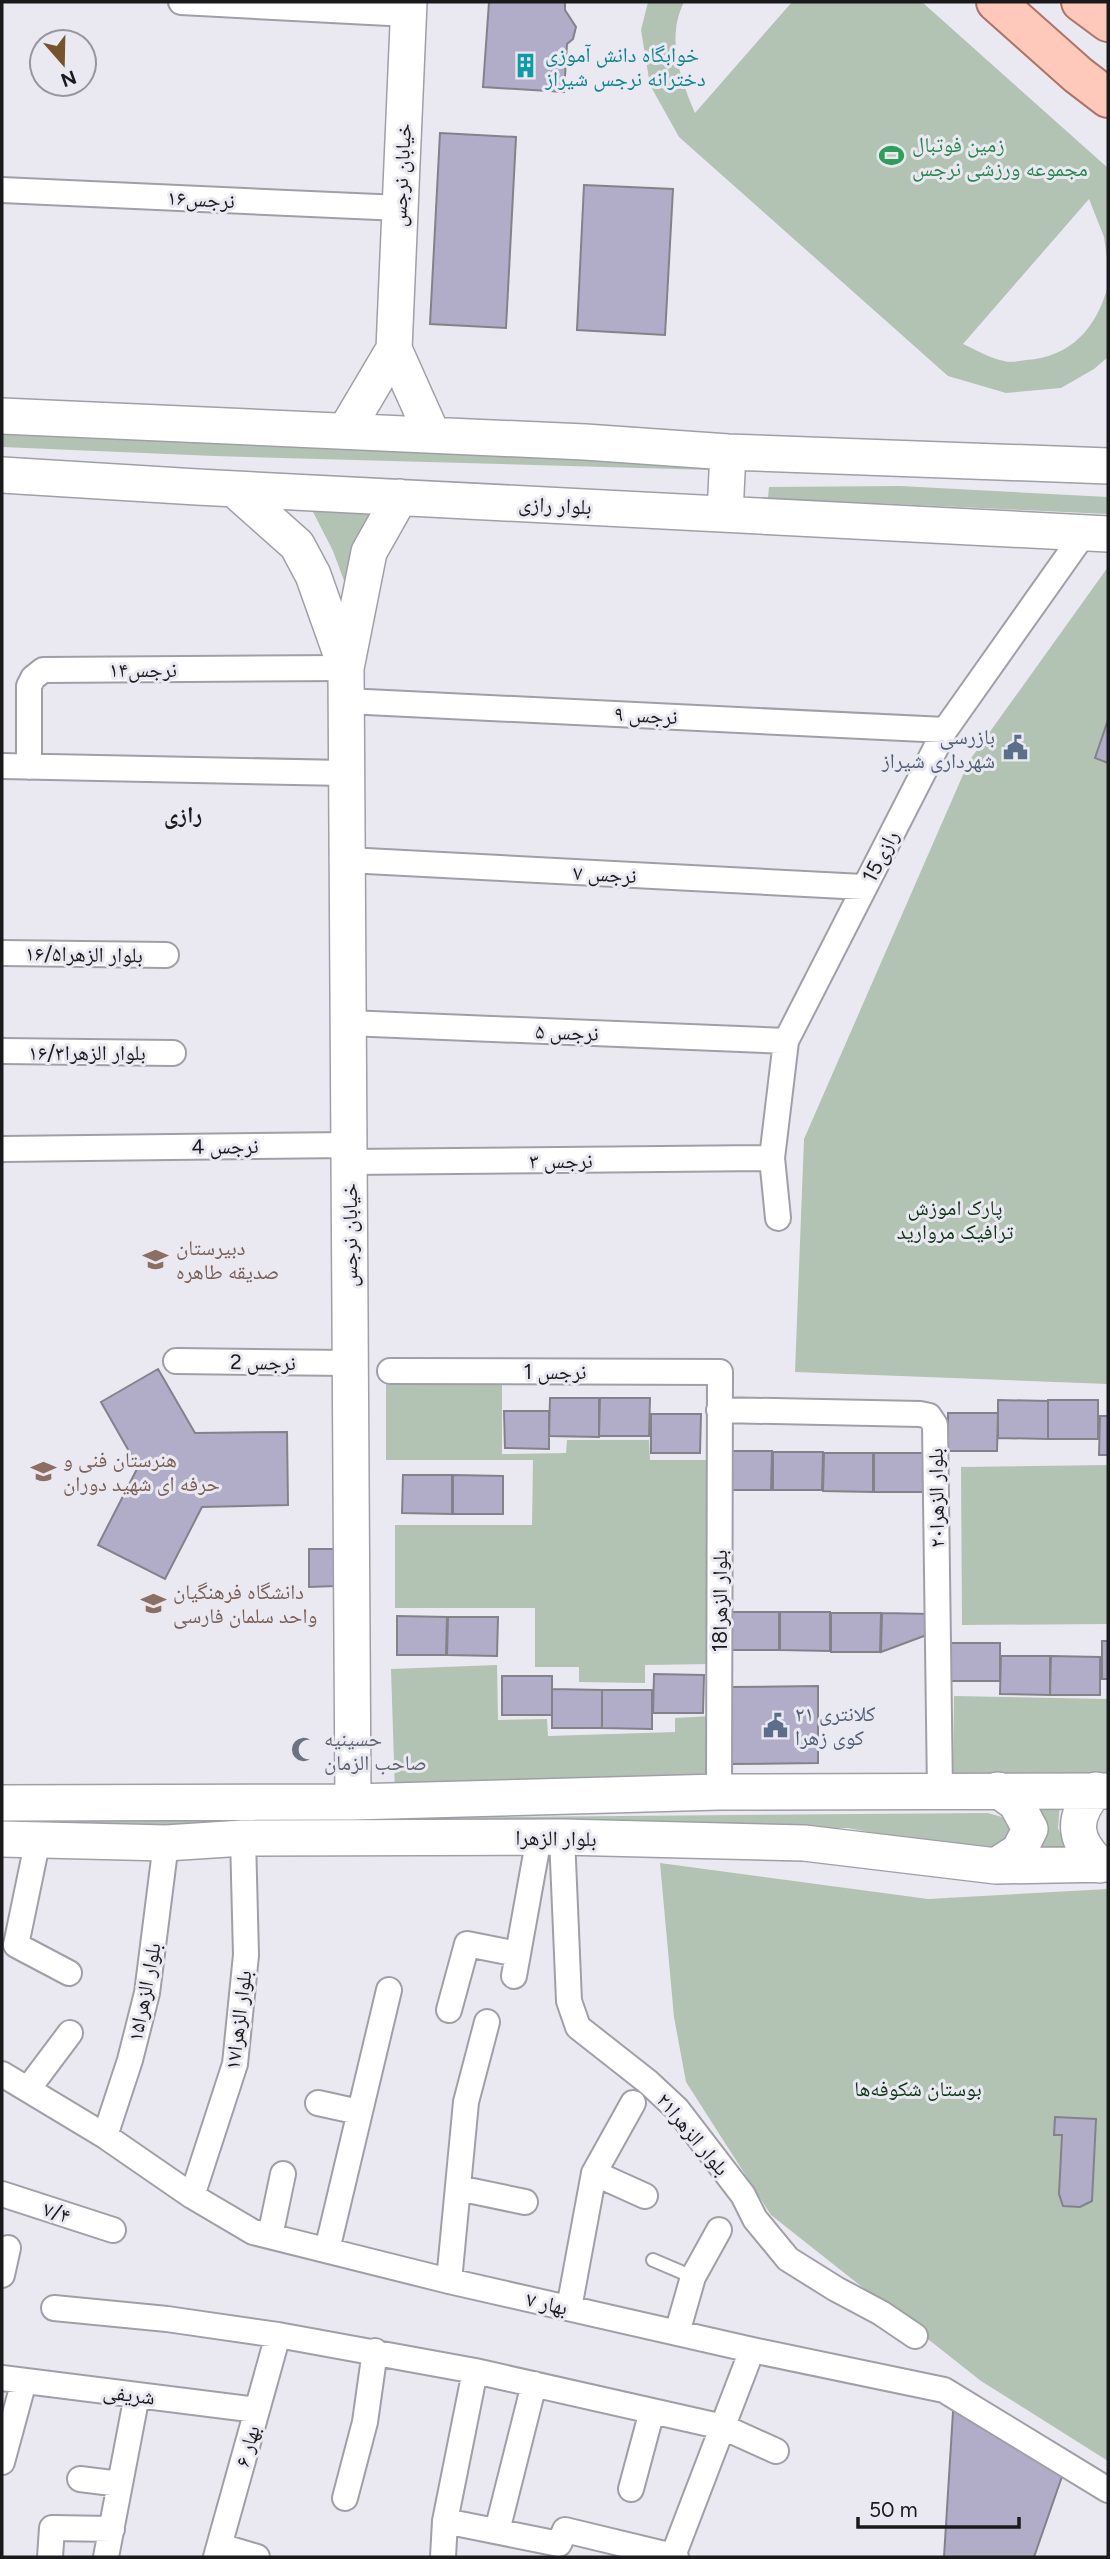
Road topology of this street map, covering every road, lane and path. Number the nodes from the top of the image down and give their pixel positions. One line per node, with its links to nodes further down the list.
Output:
1 (181, 2): 4 (street)
2 (996, 2): 6 (main road)
3 (1081, 2): 5 (main road)
4 (409, 8): 8 (main road, خیابان نرجس)
5 (1108, 22)
6 (1108, 98)
7 (2, 190): 8 (street, نرجس۱۶)
8 (400, 208): 9 (main road, خیابان نرجس)
9 (394, 349): 11 (main road); 12 (main road)
10 (2, 415): 11 (main road)
11 (346, 430): 12 (main road)
12 (432, 434): 13 (main road)
13 (728, 452): 14 (main road); 18 (main road)
14 (1108, 466)
15 (2, 475): 16 (main road, بلوار رازی)
16 (234, 489): 17 (main road, بلوار رازی); 20 (main road)
17 (400, 497): 18 (main road, بلوار رازی); 20 (main road)
18 (726, 514): 19 (main road, بلوار رازی)
19 (1097, 533): 21 (street, 15رازی)
20 (346, 685): 21 (street, نرجس ۹); 23 (street, نرجس۱۴); 24 (main road, خیابان نرجس)
21 (945, 730): 26 (street, 15رازی)
22 (2, 766): 23 (street)
23 (41, 767): 24 (street)
24 (346, 773): 25 (main road, خیابان نرجس)
25 (347, 860): 26 (street, نرجس ۷); 29 (main road, خیابان نرجس)
26 (863, 887): 30 (street, 15رازی)
27 (2, 953): 28 (street, بلوار الزهرا۱۶/۵)
28 (166, 955)
29 (348, 1023): 30 (street, نرجس ۵); 34 (main road, خیابان نرجس)
30 (786, 1041): 35 (street, 15رازی)
31 (2, 1051): 32 (street, بلوار الزهرا۱۶/۳)
32 (173, 1053)
33 (2, 1149): 34 (street, 4 نرجس)
34 (349, 1153): 35 (street, نرجس ۳); 38 (main road, خیابان نرجس)
35 (772, 1158): 36 (street, 15رازی)
36 (778, 1217)
37 (176, 1361): 38 (street, 2 نرجس)
38 (349, 1363): 46 (main road, خیابان نرجس)
39 (390, 1371): 40 (street, 1 نرجس)
40 (720, 1372): 41 (street, 18بلوار الزهرا)
41 (719, 1410): 44 (street, 18بلوار الزهرا); 45 (street, بلوار الزهرا۲۰)
42 (998, 1790): 43 (main road, بلوار الزهرا); 45 (main road, بلوار الزهرا); 54 (main road)
43 (1102, 1791): 53 (main road)
44 (719, 1792): 45 (main road, بلوار الزهرا); 46 (main road, بلوار الزهرا)
45 (940, 1792)
46 (353, 1802): 47 (main road, بلوار الزهرا)
47 (2, 1803)
48 (550, 1837): 49 (main road, بلوار الزهرا); 54 (main road, بلوار الزهرا); 57 (street); 86 (street, بلوار الزهرا۲۱)
49 (243, 1838): 52 (main road, بلوار الزهرا); 70 (street, بلوار الزهرا۱۷)
50 (2, 1839): 51 (main road, بلوار الزهرا)
51 (38, 1839): 52 (main road, بلوار الزهرا); 55 (street)
52 (166, 1843): 65 (street, بلوار الزهرا۱۵)
53 (1104, 1864): 54 (main road, بلوار الزهرا)
54 (996, 1866)
55 (69, 1973)
56 (389, 1990): 64 (street)
57 (449, 2010)
58 (487, 2022): 68 (street)
59 (70, 2033): 61 (street)
60 (2, 2074): 61 (street, بهار ۷)
61 (28, 2089): 65 (street, بهار ۷)
62 (318, 2103): 64 (street)
63 (633, 2103): 66 (street)
64 (359, 2112): 77 (street)
65 (105, 2136): 70 (street, بهار ۷)
66 (594, 2173): 71 (street); 83 (street)
67 (283, 2174): 75 (street)
68 (458, 2188): 72 (street); 81 (street)
69 (2, 2194): 73 (street, ۷/۴)
70 (192, 2196): 75 (street, بهار ۷)
71 (645, 2196)
72 (525, 2202)
73 (113, 2230)
74 (719, 2230): 80 (street)
75 (270, 2236): 77 (street, بهار ۷)
76 (8, 2248): 79 (street)
77 (327, 2250): 81 (street, بهار ۷)
78 (653, 2260): 80 (lane)
79 (2, 2275)
80 (693, 2277): 84 (street)
81 (449, 2281): 83 (street, بهار ۷)
82 (54, 2308): 85 (street)
83 (569, 2308): 84 (street, بهار ۷)
84 (677, 2333): 87 (street, بهار ۷)
85 (278, 2335): 88 (street); 93 (street, بهار ۶)
86 (915, 2336)
87 (752, 2350): 95 (street); 101 (street, بهار ۷)
88 (375, 2351): 89 (street); 102 (street)
89 (475, 2371): 91 (street); 103 (street)
90 (13, 2379): 92 (street, شریفی); 97 (street)
91 (534, 2384): 94 (street); 105 (street)
92 (137, 2395): 93 (street, شریفی); 99 (street)
93 (257, 2410): 106 (street, بهار ۶)
94 (652, 2411): 95 (street); 100 (street)
95 (723, 2427): 96 (street); 111 (street)
96 (776, 2451)
97 (2, 2462)
98 (80, 2479): 99 (street)
99 (120, 2484): 104 (street)
100 (631, 2489)
101 (1108, 2490)
102 (345, 2498)
103 (445, 2521): 105 (street); 110 (street)
104 (112, 2529): 107 (street); 108 (street)
105 (497, 2531): 111 (street)
106 (218, 2552): 109 (street)
107 (50, 2557)
108 (106, 2557)
109 (257, 2557)
110 (443, 2557)
111 (675, 2557)

